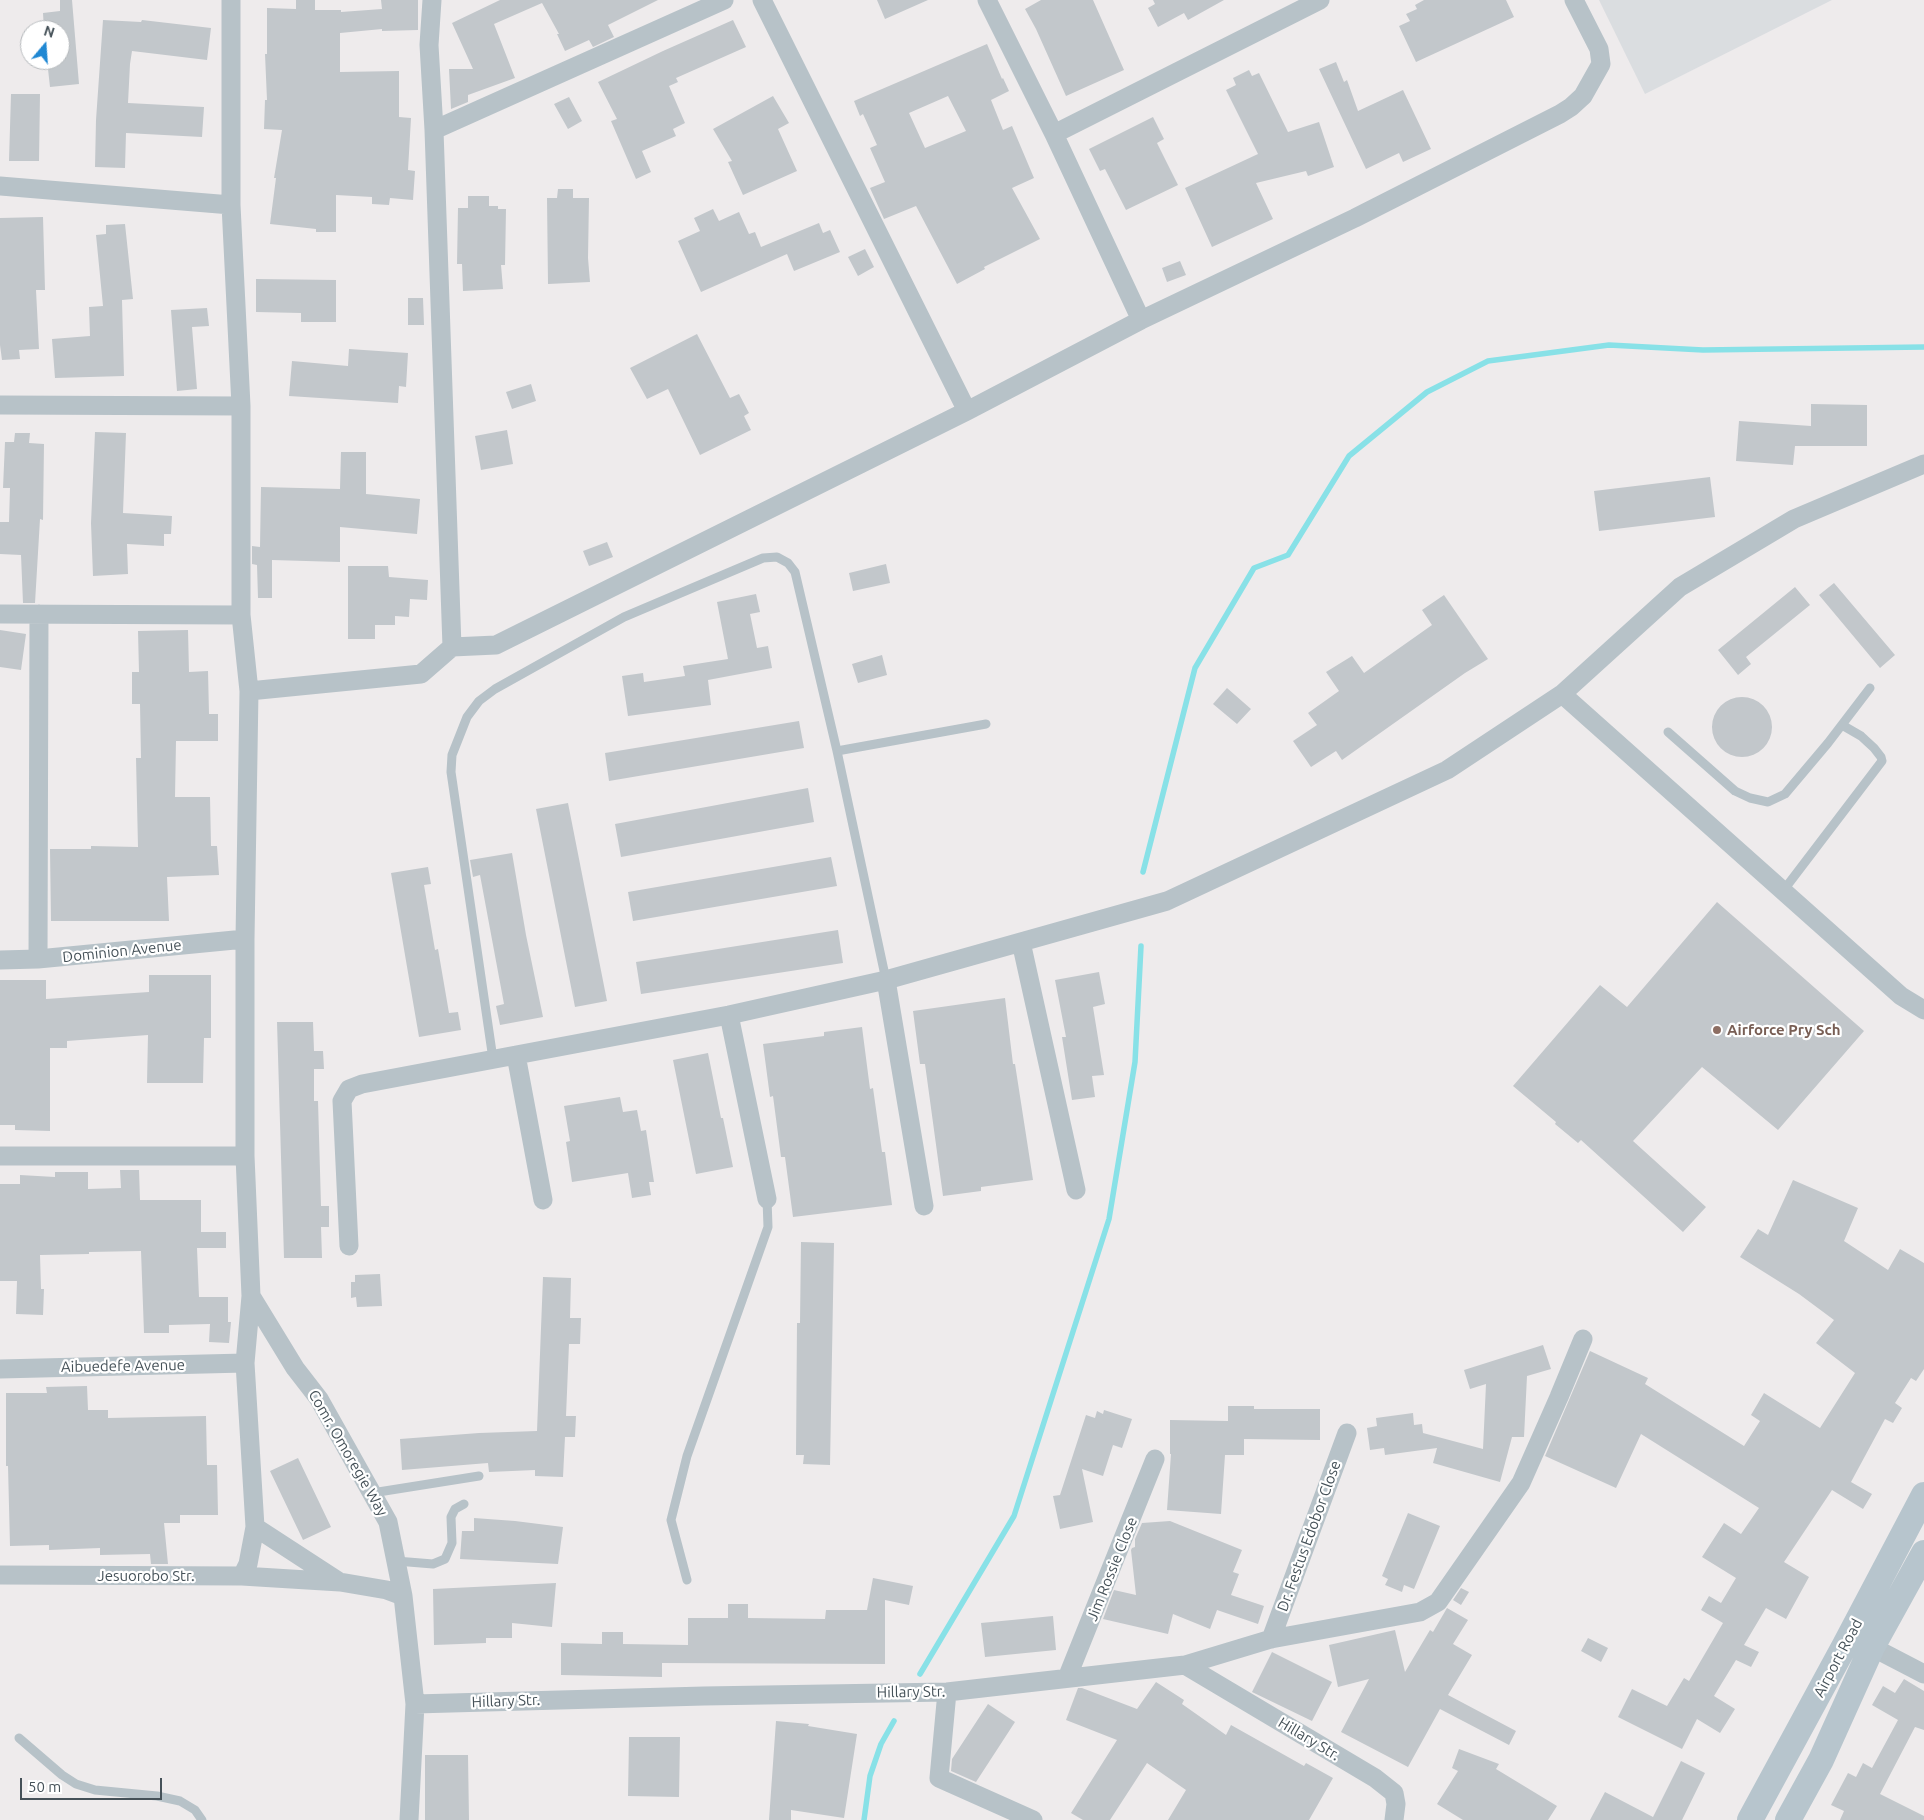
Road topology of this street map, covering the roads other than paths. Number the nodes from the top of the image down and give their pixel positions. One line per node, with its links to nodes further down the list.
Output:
1 (231, 0): 11 (street)
2 (432, 0): 8 (street)
3 (724, 0): 8 (street)
4 (762, 0): 15 (street)
5 (987, 0): 9 (street)
6 (1320, 0): 9 (street)
7 (1574, 0): 12 (street)
8 (434, 130): 20 (street)
9 (1054, 134): 12 (street)
10 (0, 186): 11 (street)
11 (231, 205): 14 (street)
12 (1141, 320): 15 (street)
13 (0, 405): 14 (street)
14 (241, 406): 19 (street)
15 (967, 411): 20 (street)
16 (1924, 464): 23 (street)
17 (0, 614): 18 (street)
18 (39, 614): 19 (street); 31 (street)
19 (241, 615): 22 (street)
20 (452, 647): 22 (street)
21 (1870, 688): 25 (lane)
22 (249, 691): 29 (street)
23 (1562, 694): 28 (street); 30 (street)
24 (986, 724): 27 (lane)
25 (1842, 725): 26 (lane); 28 (lane)
26 (1668, 732)
27 (837, 751): 33 (lane); 37 (lane)
28 (1783, 891): 34 (street)
29 (245, 939): 31 (street, Dominion Avenue); 39 (street)
30 (1020, 942): 33 (street); 40 (street)
31 (38, 959): 32 (street, Dominion Avenue)
32 (0, 960)
33 (886, 980): 35 (street); 43 (street)
34 (1924, 1010)
35 (729, 1015): 36 (street); 42 (street)
36 (516, 1055): 37 (street); 41 (street)
37 (493, 1060): 44 (street)
38 (0, 1156): 39 (street)
39 (245, 1156): 45 (street)
40 (1076, 1190)
41 (543, 1200)
42 (767, 1200): 60 (lane)
43 (924, 1206)
44 (349, 1246)
45 (250, 1296): 47 (street); 52 (street, Comr. Omoregie Way)
46 (1583, 1339): 63 (street)
47 (245, 1364): 48 (street, Aibuedefe Avenue); 55 (street)
48 (0, 1369)
49 (1347, 1433): 63 (street, Dr. Festus Edobor Close)
50 (1155, 1459): 67 (street, Jim Rossie Close)
51 (479, 1476): 52 (lane)
52 (372, 1493): 57 (street, Comr. Omoregie Way)
53 (1924, 1495): 75 (main road, Airport Road)
54 (464, 1504): 57 (lane)
55 (255, 1527): 59 (street); 61 (street)
56 (1924, 1553): 64 (main road, Airport Road)
57 (396, 1561): 62 (street, Comr. Omoregie Way)
58 (0, 1575): 59 (street, Jesuorobo Str.)
59 (242, 1576): 61 (street, Jesuorobo Str.)
60 (687, 1580)
61 (340, 1582): 62 (street, Jesuorobo Str.)
62 (403, 1596): 69 (street, Comr. Omoregie Way)
63 (1271, 1639): 65 (street)
64 (1872, 1647): 66 (street); 76 (main road, Airport Road)
65 (1185, 1665): 67 (street, Hillary Str.); 74 (street, Hillary Str.)
66 (1924, 1674)
67 (1067, 1678): 68 (street, Hillary Str.)
68 (947, 1692): 69 (street, Hillary Str.); 73 (street)
69 (415, 1704): 72 (street, Comr. Omoregie Way)
70 (19, 1738): 71 (lane)
71 (202, 1820)
72 (409, 1820)
73 (1033, 1820)
74 (1394, 1820)
75 (1750, 1820)
76 (1788, 1820)

